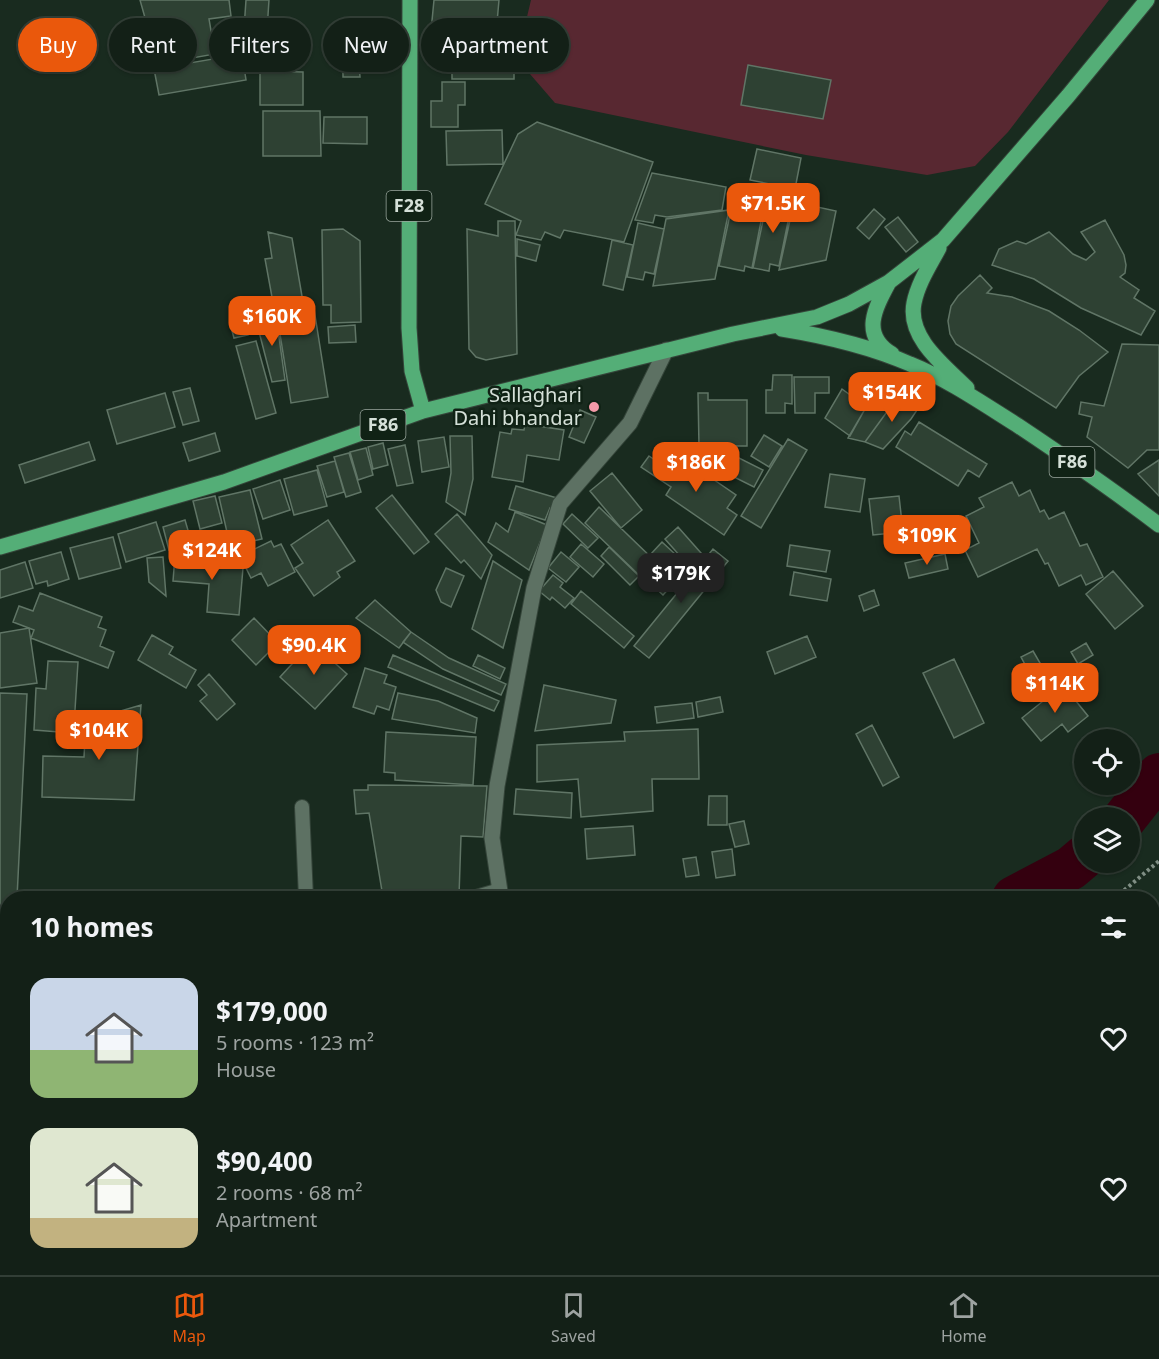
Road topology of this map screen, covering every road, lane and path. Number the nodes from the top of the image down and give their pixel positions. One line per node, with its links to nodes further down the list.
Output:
1 (410, 0): 9 (main road, F28)
2 (1147, 0): 3 (main road)
3 (943, 240): 4 (main road); 8 (main road)
4 (889, 282): 5 (main road); 7 (main road)
5 (773, 327): 6 (main road, F86); 7 (main road, F86)
6 (666, 351): 9 (main road, F86); 15 (street)
7 (908, 363): 8 (main road, F86)
8 (982, 402): 10 (main road, F86)
9 (423, 411): 11 (main road, F86)
10 (1159, 525)
11 (0, 547)
12 (302, 807): 14 (lane)
13 (1159, 861): 16 (path)
14 (306, 891)
15 (501, 891)
16 (1123, 891)

